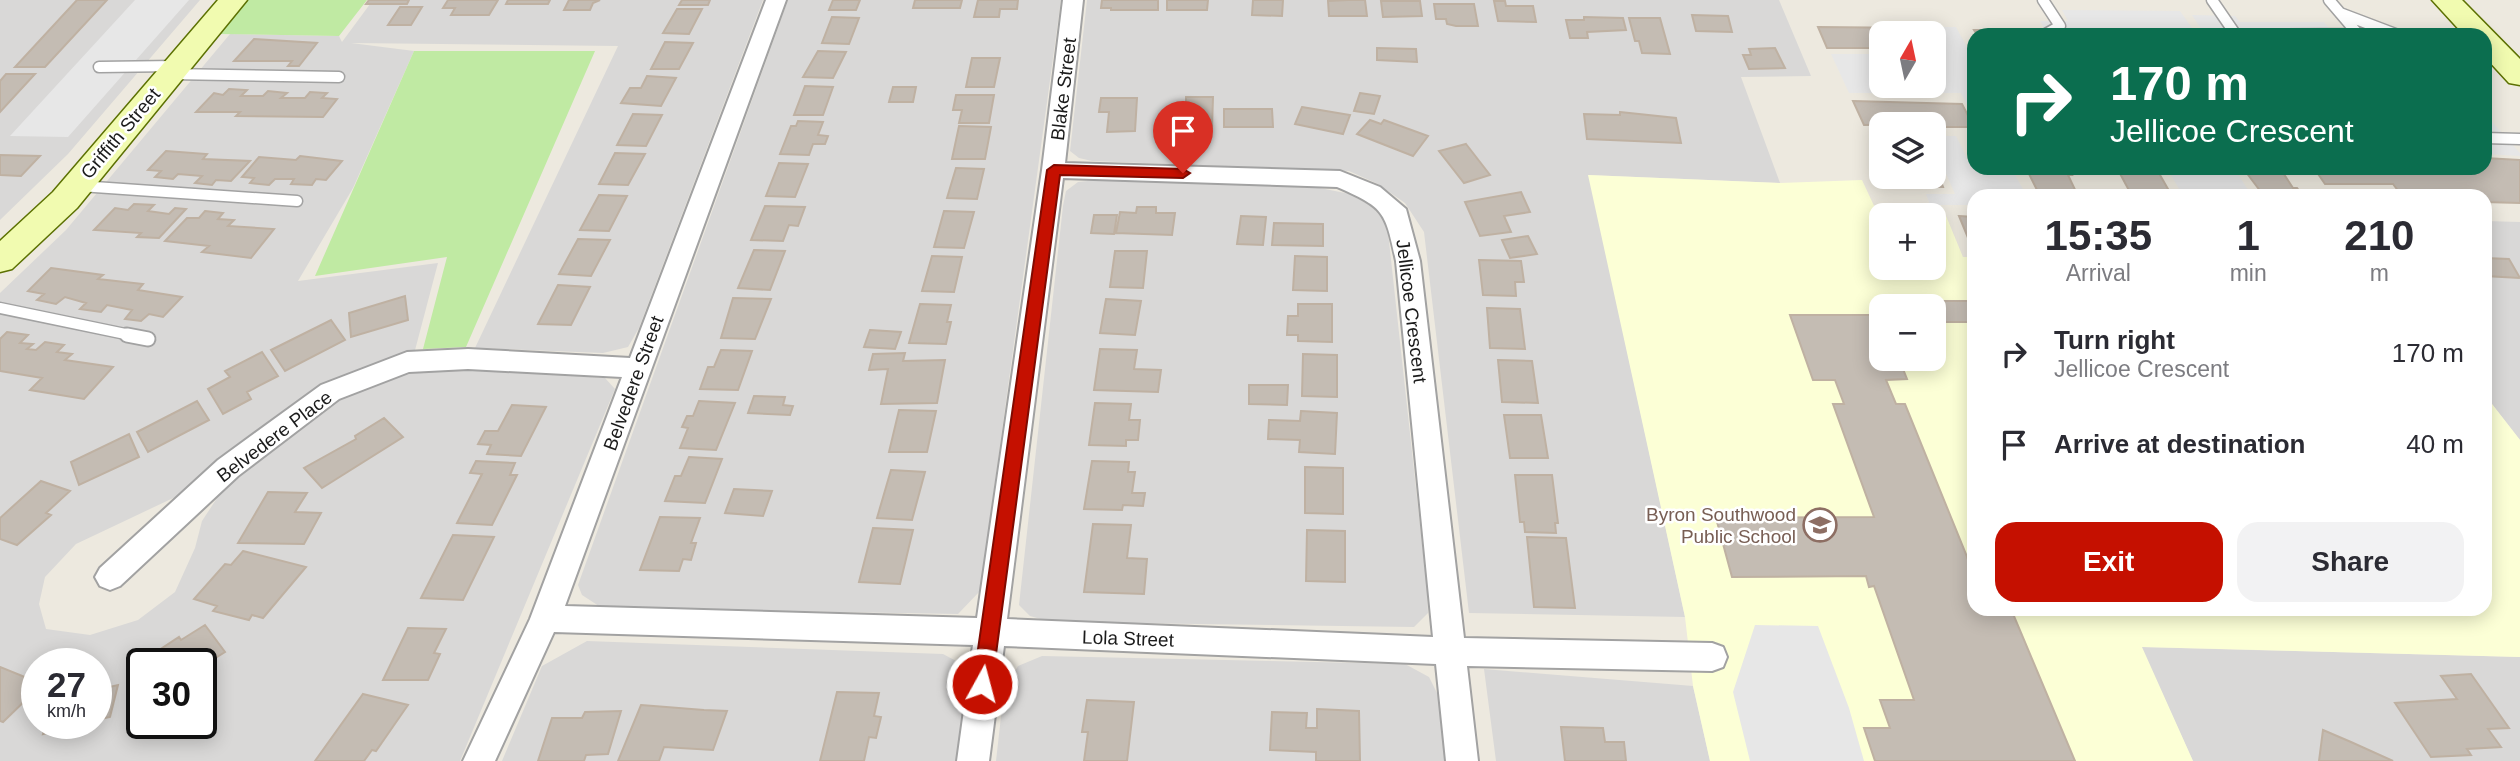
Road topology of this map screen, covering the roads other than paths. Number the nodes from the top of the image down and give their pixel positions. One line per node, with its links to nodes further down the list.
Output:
1 (233, 0): 16 (street, Griffith Street)
2 (776, 0): 27 (street, Belvedere Street)
3 (1073, 0): 21 (street, Blake Street)
4 (2043, 0): 9 (lane)
5 (2212, 0): 10 (lane)
6 (2329, 0): 8 (lane)
7 (2445, 0): 13 (street)
8 (2340, 13): 11 (lane); 12 (lane)
9 (2056, 28)
10 (2231, 28)
11 (2353, 28)
12 (2380, 28)
13 (2471, 28)
14 (2492, 50): 17 (street)
15 (99, 67): 16 (lane)
16 (174, 70): 18 (lane); 22 (street, Griffith Street)
17 (2520, 76)
18 (339, 77)
19 (2492, 138): 20 (lane)
20 (2520, 139)
21 (1054, 170): 30 (street, Blake Street); 31 (street, Jellicoe Crescent)
22 (76, 186): 23 (lane); 24 (street, Griffith Street)
23 (297, 201)
24 (0, 260)
25 (0, 308): 26 (lane)
26 (148, 339)
27 (638, 368): 28 (street, Belvedere Place); 29 (street, Belvedere Street)
28 (110, 577)
29 (544, 619): 30 (street, Lola Street); 33 (street, Belvedere Street)
30 (989, 632): 31 (street, Lola Street); 34 (street, Blake Street)
31 (1450, 651): 32 (street, Lola Street); 35 (street, Jellicoe Crescent)
32 (1712, 657)
33 (479, 761)
34 (973, 761)
35 (1462, 761)

